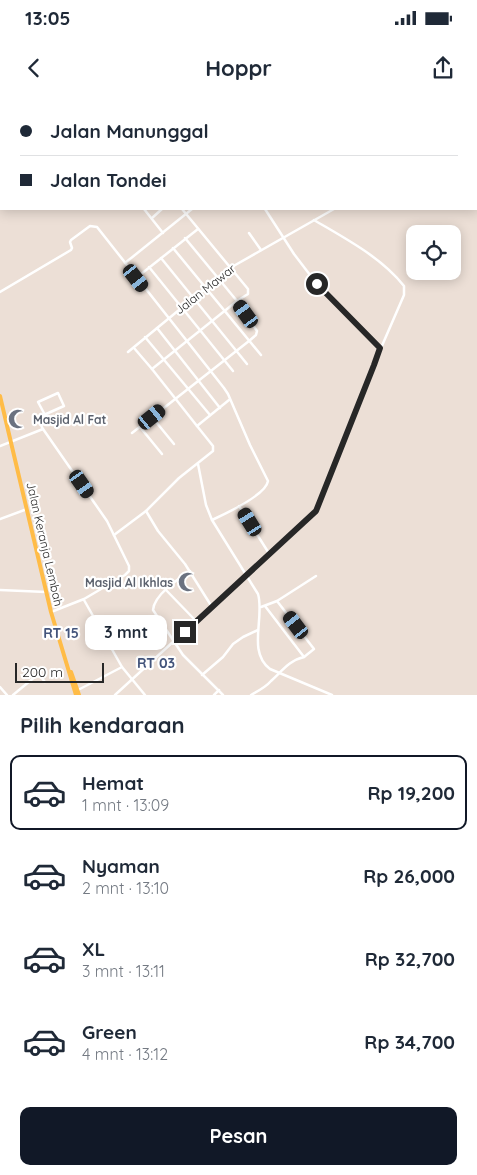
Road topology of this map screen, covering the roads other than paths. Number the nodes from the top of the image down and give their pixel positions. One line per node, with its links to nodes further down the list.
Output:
1 (145, 210): 8 (street)
2 (161, 210): 8 (street)
3 (183, 210): 7 (street)
4 (191, 210): 7 (street)
5 (266, 210): 13 (street)
6 (329, 210): 9 (street, Jalan Mawar)
7 (186, 214): 10 (street); 11 (street)
8 (152, 218): 11 (street)
9 (314, 220): 13 (street, Jalan Mawar); 37 (street)
10 (198, 229): 14 (street); 20 (street)
11 (163, 233): 18 (street)
12 (249, 233): 16 (street)
13 (283, 237): 16 (street, Jalan Mawar); 37 (street)
14 (185, 238): 15 (street); 22 (street)
15 (173, 248): 17 (street); 23 (street)
16 (261, 250): 20 (street, Jalan Mawar)
17 (161, 258): 19 (street); 25 (street)
18 (124, 263): 21 (street); 24 (street)
19 (149, 267): 21 (street); 27 (street)
20 (230, 268): 22 (street, Jalan Mawar); 26 (street)
21 (136, 278): 29 (street)
22 (218, 278): 23 (street, Jalan Mawar); 26 (street)
23 (206, 287): 25 (street, Jalan Mawar); 28 (street)
24 (0, 292)
25 (194, 297): 27 (street, Jalan Mawar); 30 (street)
26 (237, 301): 28 (street); 34 (street)
27 (181, 307): 29 (street, Jalan Mawar); 32 (street)
28 (225, 311): 30 (street); 34 (street)
29 (168, 318): 31 (street, Jalan Mawar); 35 (street)
30 (213, 321): 32 (street); 38 (street)
31 (157, 328): 33 (street, Jalan Mawar); 39 (street)
32 (200, 330): 35 (street); 43 (street)
33 (145, 337): 36 (street, Jalan Mawar); 42 (street)
34 (249, 341): 38 (street); 41 (street)
35 (187, 342): 39 (street); 46 (street)
36 (134, 347): 40 (street, Jalan Mawar); 45 (street)
37 (380, 348): 72 (street)
38 (237, 350): 43 (street); 44 (street)
39 (176, 351): 42 (street); 48 (street)
40 (128, 352)
41 (260, 355)
42 (164, 359): 45 (street); 49 (street)
43 (224, 360): 46 (street); 47 (street)
44 (247, 364)
45 (152, 370): 51 (street)
46 (211, 370): 48 (street); 52 (street)
47 (233, 372)
48 (198, 380): 49 (street); 53 (street)
49 (188, 389): 51 (street); 55 (street)
50 (0, 396): 61 (main road, Jalan Keranja Lembah)
51 (175, 398): 56 (street); 57 (street)
52 (229, 399): 53 (street); 66 (street)
53 (220, 408): 55 (street)
54 (45, 416): 54 (street); 59 (street)
55 (210, 416): 57 (street)
56 (152, 417): 58 (street); 62 (street)
57 (197, 426): 65 (street)
58 (140, 427): 60 (street); 64 (street)
59 (43, 429): 61 (street); 71 (street)
60 (132, 433)
61 (11, 442): 63 (street); 67 (main road, Jalan Keranja Lembah)
62 (174, 444)
63 (0, 446)
64 (162, 454)
65 (198, 464): 68 (street); 70 (street)
66 (239, 506): 70 (street); 72 (street)
67 (26, 510): 69 (street); 78 (main road, Jalan Keranja Lembah)
68 (146, 511): 71 (street); 73 (street)
69 (0, 519)
70 (212, 520): 74 (street)
71 (114, 535): 79 (street)
72 (270, 555): 74 (street)
73 (190, 571): 77 (street); 82 (street)
74 (246, 575): 82 (street); 83 (street)
75 (316, 576): 80 (street)
76 (0, 590): 78 (street)
77 (166, 590): 85 (street); 87 (street)
78 (46, 592): 84 (main road, Jalan Keranja Lembah)
79 (84, 599): 84 (street); 89 (street)
80 (277, 601): 81 (street); 88 (street)
81 (265, 606): 83 (street); 88 (street)
82 (212, 607): 85 (street)
83 (261, 607): 86 (street)
84 (51, 612): 90 (main road, Jalan Keranja Lembah)
85 (196, 621): 87 (street)
86 (258, 630): 91 (street); 92 (street)
87 (173, 642): 92 (street); 93 (street)
88 (304, 657): 91 (street)
89 (122, 667): 93 (street); 96 (street)
90 (69, 668): 96 (main road); 100 (main road, Jalan Keranja Lembah)
91 (279, 673): 105 (street); 106 (street)
92 (202, 675): 97 (street)
93 (131, 679): 101 (street); 102 (street)
94 (45, 682): 99 (street)
95 (0, 687): 98 (street)
96 (78, 690): 100 (main road)
97 (219, 690): 103 (street); 104 (street)
98 (7, 695)
99 (13, 695)
100 (78, 695)
101 (113, 695)
102 (145, 695)
103 (214, 695)
104 (223, 695)
105 (251, 695)
106 (332, 695)

